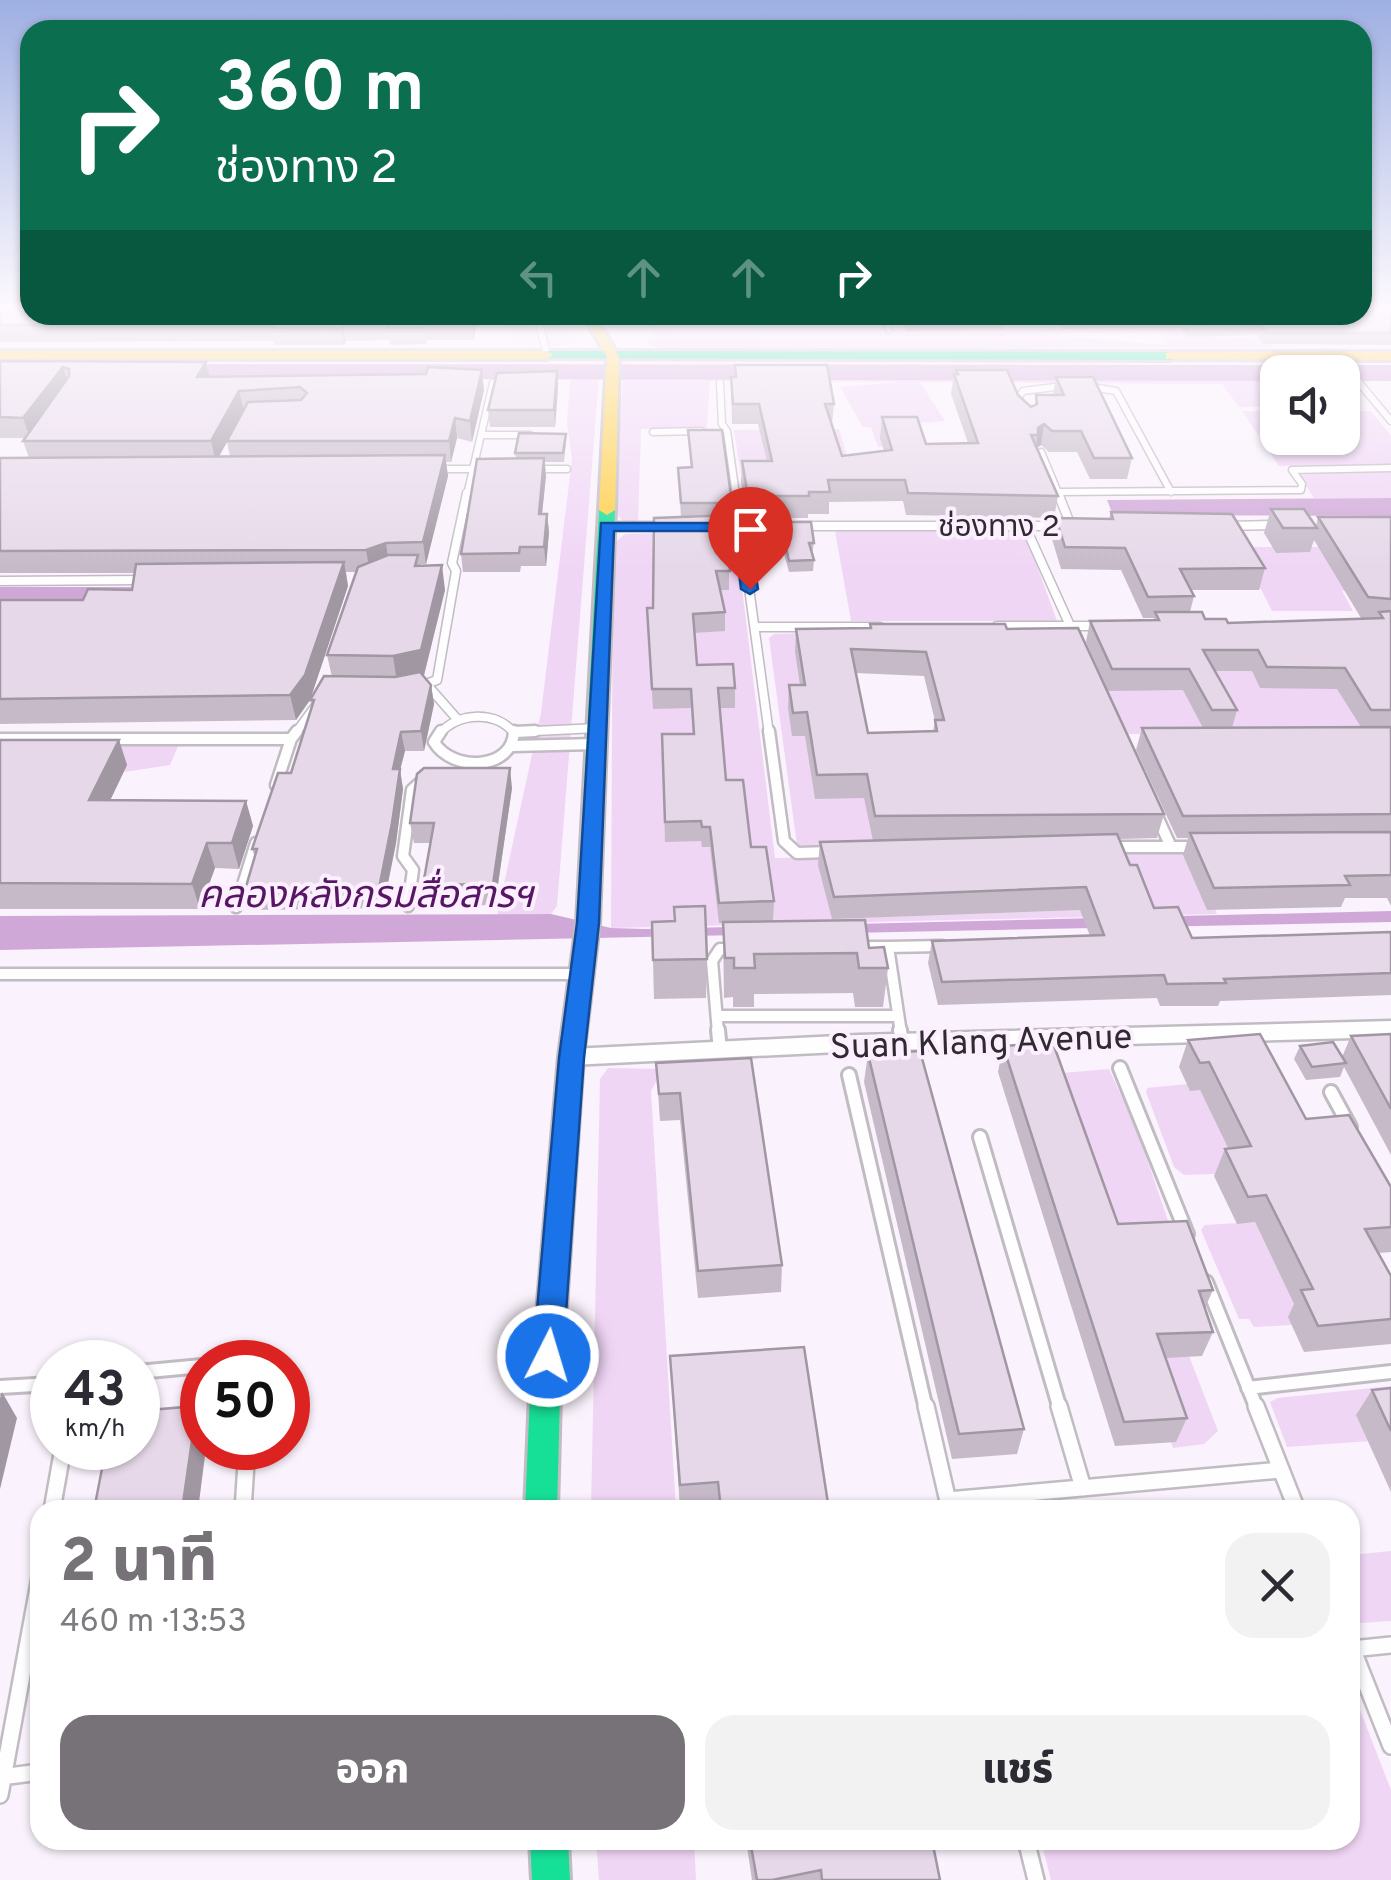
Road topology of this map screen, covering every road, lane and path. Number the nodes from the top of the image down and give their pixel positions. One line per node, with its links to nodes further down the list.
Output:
1 (492, 393): 13 (lane)
2 (612, 393): 25 (main road)
3 (721, 393): 10 (lane)
4 (1022, 393): 8 (lane)
5 (1114, 393): 24 (lane)
6 (1369, 393): 7 (lane)
7 (1387, 411): 9 (lane)
8 (1028, 421)
9 (1391, 421)
10 (727, 431): 11 (lane); 28 (lane)
11 (653, 432)
12 (540, 434): 13 (lane)
13 (481, 435): 19 (lane)
14 (1391, 437): 15 (path)
15 (1360, 438)
16 (1041, 452): 23 (lane)
17 (1391, 468): 24 (lane)
18 (434, 469): 19 (lane)
19 (473, 469): 20 (lane); 36 (lane)
20 (502, 469)
21 (518, 469): 22 (lane)
22 (567, 469)
23 (1058, 492): 24 (lane); 31 (lane)
24 (1171, 492)
25 (606, 526): 26 (lane); 50 (main road)
26 (685, 526)
27 (722, 526): 28 (lane)
28 (747, 526): 43 (lane)
29 (792, 526): 30 (lane, ช่องทาง 2)
30 (1025, 526): 31 (lane, ช่องทาง 2); 41 (lane)
31 (1071, 526): 32 (lane, ช่องทาง 2)
32 (1086, 526)
33 (1224, 526): 34 (lane)
34 (1280, 526)
35 (438, 572): 36 (lane)
36 (456, 572): 45 (lane)
37 (154, 580): 38 (lane)
38 (0, 581)
39 (888, 626): 43 (lane)
40 (984, 626): 41 (lane)
41 (1070, 626): 42 (lane); 44 (lane)
42 (1109, 626)
43 (755, 627): 61 (lane)
44 (1078, 643)
45 (428, 686): 47 (lane); 48 (lane)
46 (322, 688): 51 (lane)
47 (410, 688)
48 (458, 720): 49 (lane); 54 (lane)
49 (514, 732): 50 (lane); 53 (lane)
50 (596, 736): 53 (lane); 68 (main road)
51 (291, 738): 52 (lane); 55 (lane)
52 (0, 739)
53 (513, 746): 54 (lane)
54 (466, 763): 63 (lane)
55 (272, 797)
56 (1155, 812): 58 (lane)
57 (260, 833): 62 (lane)
58 (1171, 847): 59 (lane); 60 (lane)
59 (1209, 847)
60 (1103, 848)
61 (835, 852)
62 (236, 906)
63 (408, 906)
64 (946, 946): 65 (lane)
65 (888, 947): 66 (lane); 71 (lane)
66 (850, 948)
67 (739, 949): 70 (lane)
68 (582, 966): 69 (lane); 75 (main road)
69 (0, 974)
70 (718, 1016): 71 (lane); 74 (lane)
71 (898, 1016): 73 (lane)
72 (1391, 1029): 73 (street, Suan Klang Avenue)
73 (902, 1042): 74 (street, Suan Klang Avenue)
74 (720, 1050): 75 (street, Suan Klang Avenue)
75 (571, 1058): 93 (main road)
76 (1120, 1068): 81 (lane)
77 (849, 1075): 94 (lane)
78 (1331, 1092): 80 (lane)
79 (980, 1138): 90 (lane)
80 (1357, 1139)
81 (1191, 1246)
82 (1198, 1264): 86 (lane)
83 (1391, 1372): 86 (lane)
84 (30, 1385): 85 (lane)
85 (0, 1387)
86 (1248, 1388): 89 (lane)
87 (60, 1470): 91 (lane)
88 (246, 1470): 92 (lane)
89 (1281, 1470): 90 (lane); 96 (lane)
90 (1082, 1488): 95 (lane)
91 (54, 1500)
92 (244, 1500)
93 (541, 1500)
94 (948, 1500)
95 (988, 1500)
96 (1293, 1500)
97 (30, 1630): 103 (lane)
98 (1391, 1645): 99 (lane)
99 (1360, 1646)
100 (1360, 1668): 101 (lane)
101 (1391, 1746)
102 (30, 1773): 103 (lane)
103 (2, 1777): 104 (lane)
104 (0, 1796)
105 (550, 1850): 107 (main road)
106 (1028, 1850): 108 (lane)
107 (552, 1880)
108 (1036, 1880)

